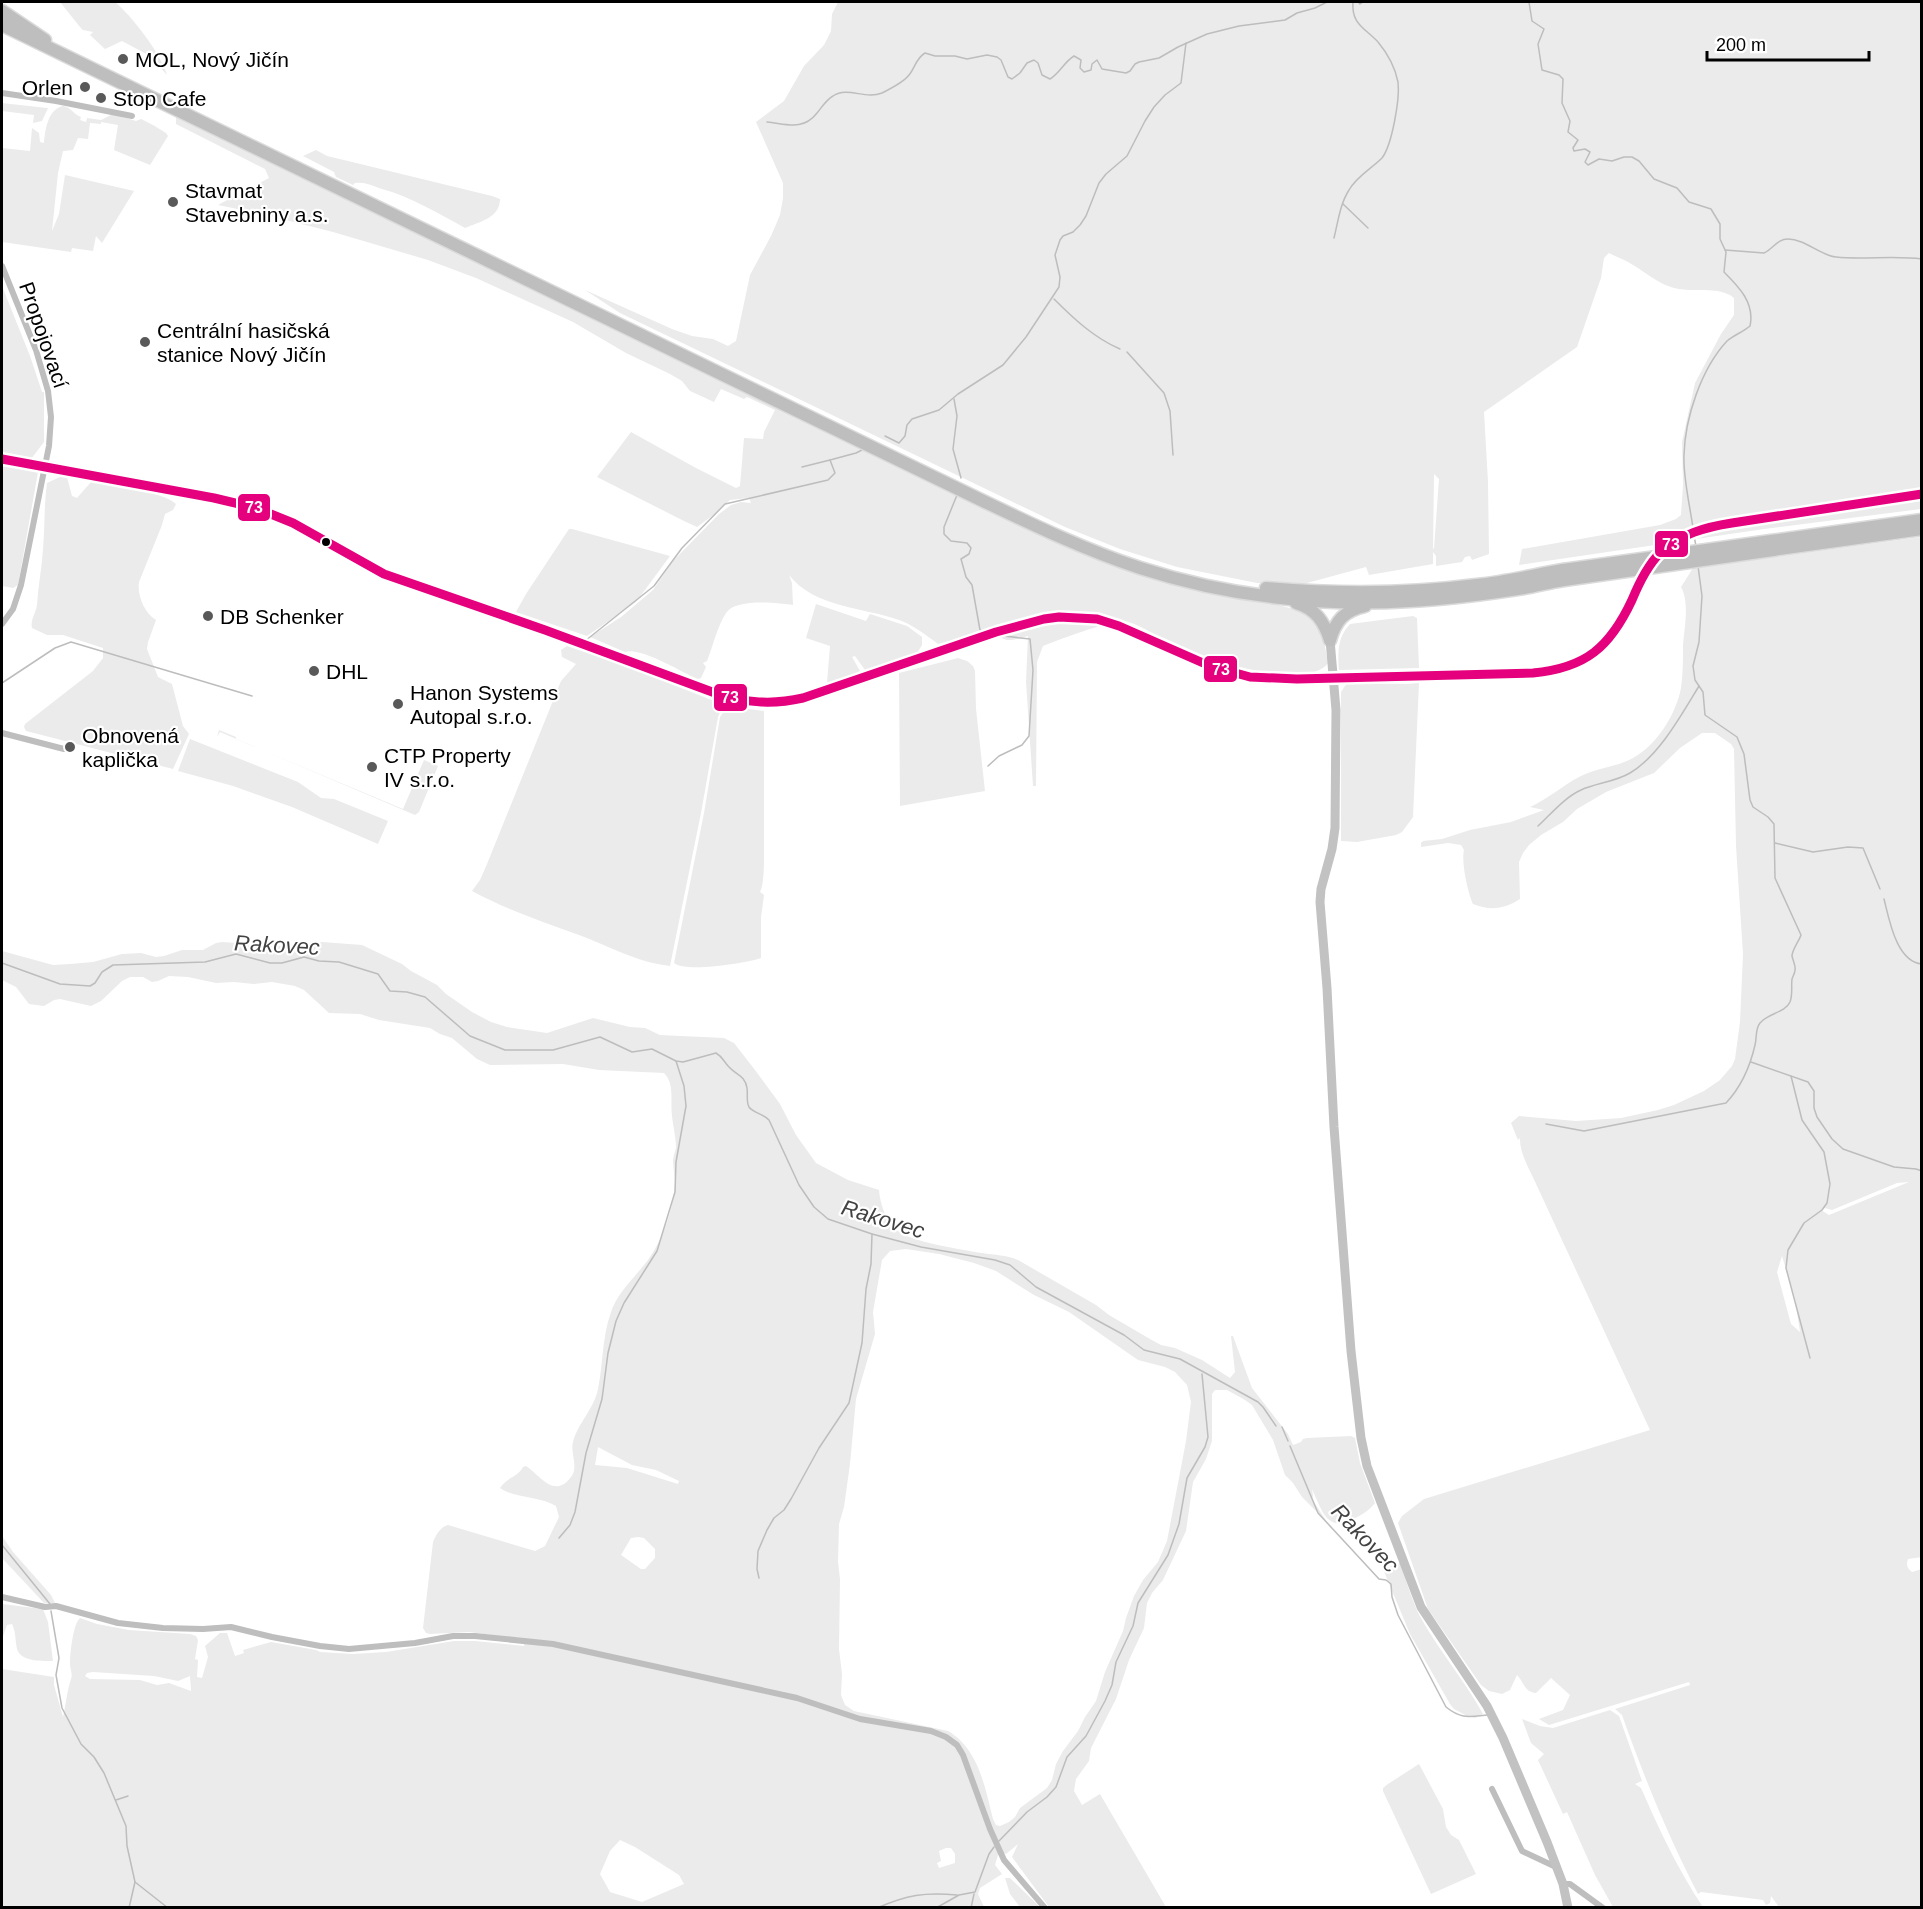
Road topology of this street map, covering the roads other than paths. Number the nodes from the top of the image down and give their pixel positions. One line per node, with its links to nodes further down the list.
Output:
1 (2, 11): 4 (highway)
2 (2, 19): 4 (highway)
3 (2, 26): 17 (highway)
4 (48, 42): 15 (highway)
5 (2, 93): 6 (street)
6 (132, 116)
7 (2, 266): 9 (street, Propojovací)
8 (2, 459): 9 (street)
9 (44, 467): 19 (street, Propojovací); 21 (street)
10 (1922, 494): 14 (main road)
11 (1922, 520): 13 (highway)
12 (1922, 529): 13 (highway)
13 (1772, 545): 15 (highway, bridge)
14 (1664, 549)
15 (1563, 575): 18 (highway)
16 (1644, 575): 21 (main road)
17 (1267, 596): 18 (highway); 20 (highway)
18 (1383, 602): 20 (highway)
19 (2, 624)
20 (1330, 640): 21 (main road)
21 (1334, 677): 26 (main road)
22 (2, 733): 23 (street)
23 (64, 749)
24 (2, 1597): 28 (street)
25 (1492, 1789): 26 (street)
26 (1557, 1867): 27 (main road)
27 (1563, 1884): 29 (main road); 30 (street)
28 (1045, 1908)
29 (1568, 1908)
30 (1603, 1908)

